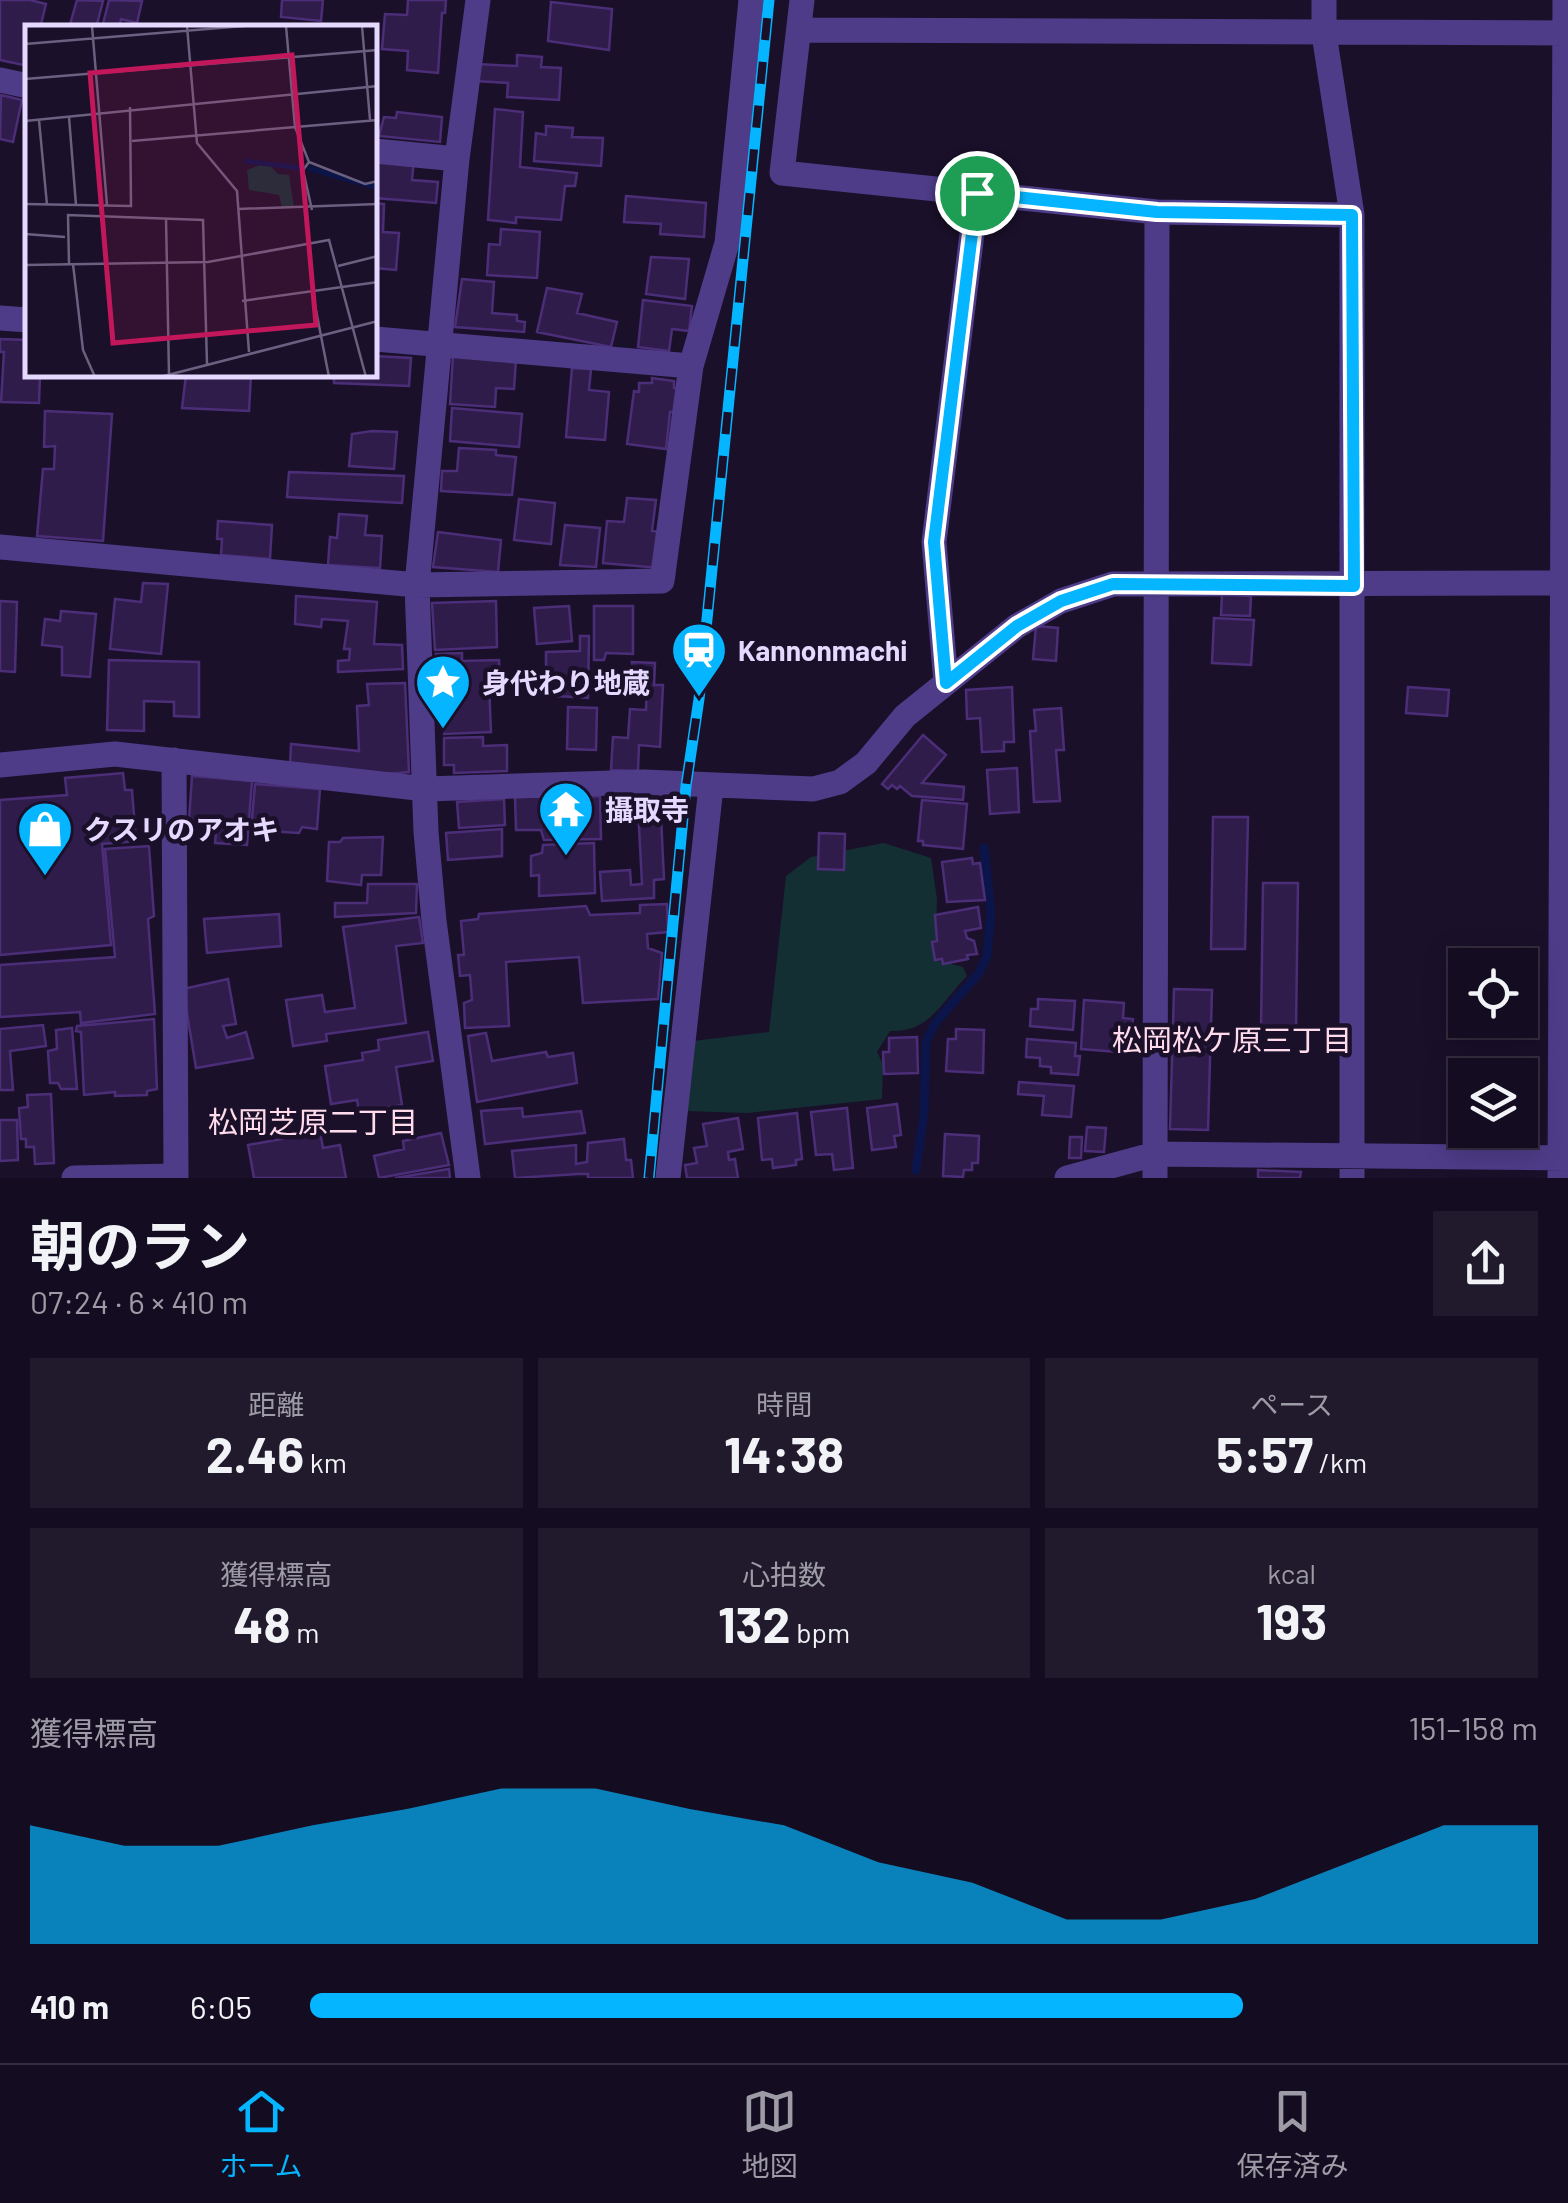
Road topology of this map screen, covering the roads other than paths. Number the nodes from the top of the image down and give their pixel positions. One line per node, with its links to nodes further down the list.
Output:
1 (478, 0): 12 (street)
2 (751, 0): 20 (street)
3 (802, 0): 6 (street)
4 (1324, 0): 8 (street)
5 (1564, 0): 7 (street)
6 (798, 30): 8 (street); 13 (street)
7 (1566, 33): 8 (street); 23 (street)
8 (1324, 34): 15 (street)
9 (0, 80): 10 (street)
10 (25, 85)
11 (378, 151): 12 (street)
12 (456, 159): 19 (street)
13 (977, 193): 14 (street); 26 (street)
14 (1157, 212): 15 (street); 22 (street)
15 (1352, 215): 25 (street)
16 (0, 318): 17 (street)
17 (25, 320)
18 (378, 339): 19 (street)
19 (440, 342): 20 (street); 24 (street)
20 (691, 366): 24 (street)
21 (0, 547): 24 (street)
22 (1157, 583): 25 (street); 26 (street); 32 (street)
23 (1565, 583): 25 (street); 31 (street)
24 (416, 585): 30 (street)
25 (1354, 586): 33 (street)
26 (946, 683): 29 (street)
27 (174, 760): 28 (street); 30 (street); 34 (street)
28 (0, 765)
29 (710, 787): 30 (street); 37 (street)
30 (426, 789): 36 (street)
31 (1563, 1164): 33 (street)
32 (1155, 1166): 33 (street); 38 (street)
33 (1352, 1166)
34 (176, 1177): 35 (street)
35 (74, 1178)
36 (468, 1178)
37 (668, 1178)
38 (1067, 1178)

